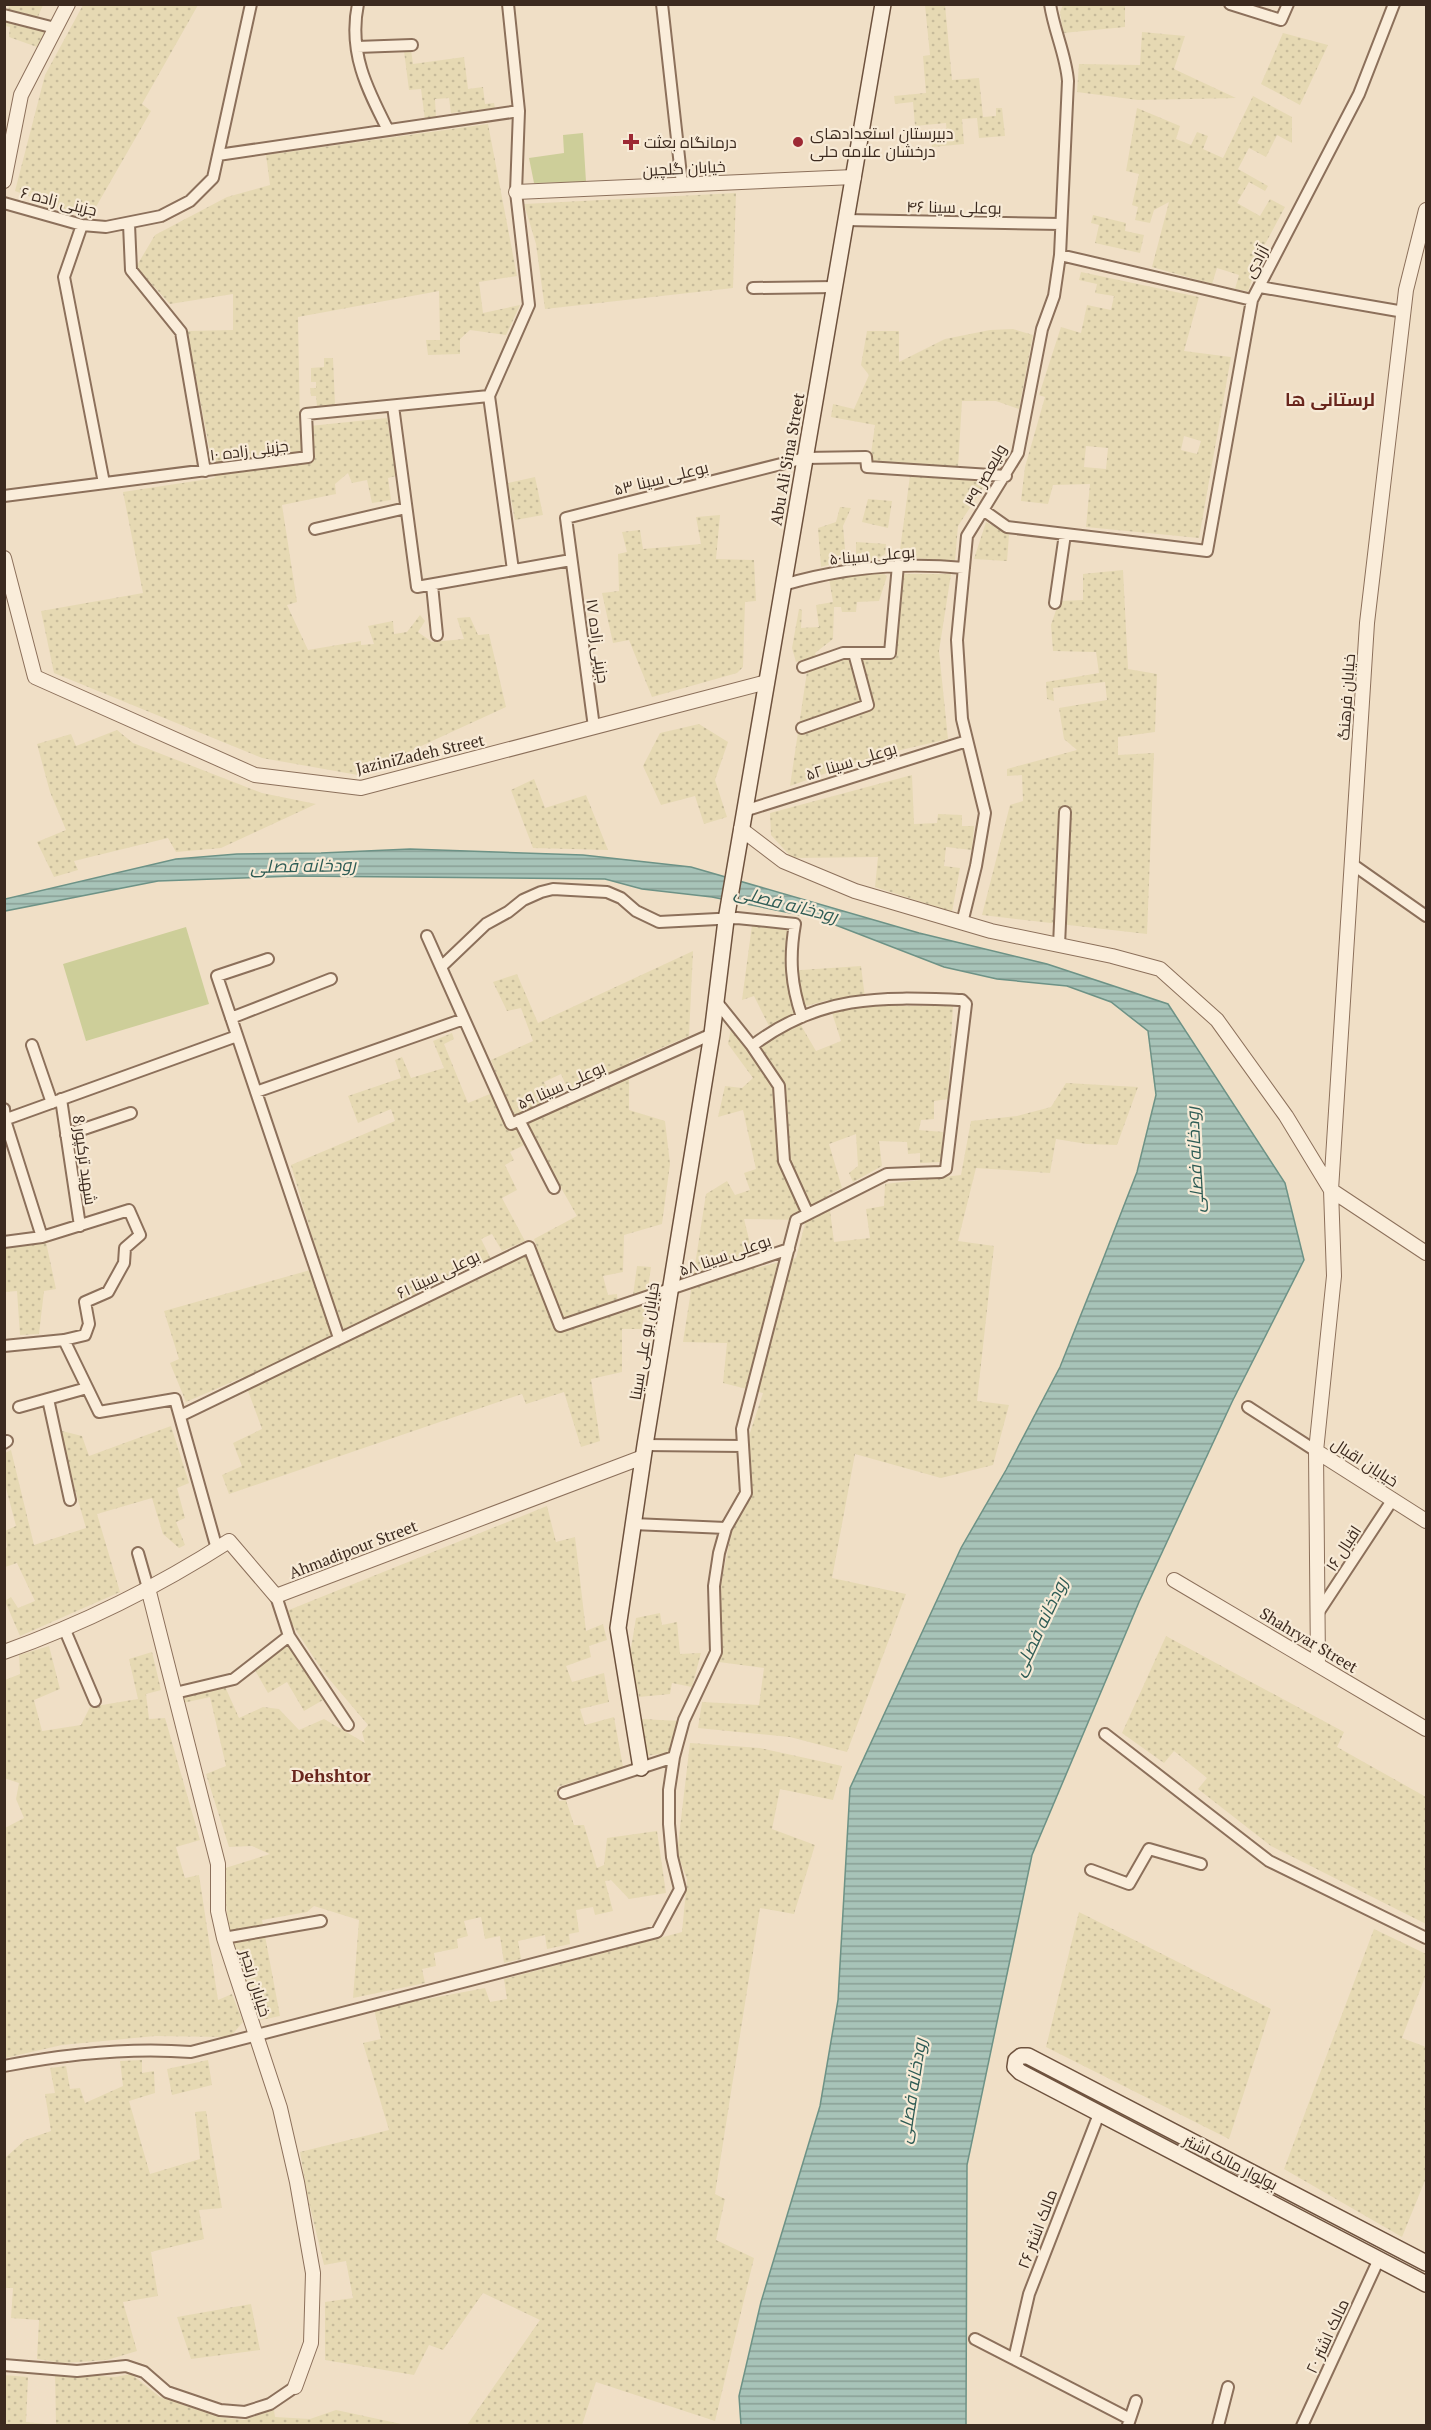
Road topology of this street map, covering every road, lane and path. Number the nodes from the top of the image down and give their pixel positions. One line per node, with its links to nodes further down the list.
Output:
1 (68, 4): 12 (street)
2 (251, 4): 17 (street, جزینی زاده ۶)
3 (358, 4): 14 (street)
4 (508, 4): 15 (street)
5 (662, 4): 20 (street)
6 (883, 4): 18 (main road, Abu Ali Sina Street)
7 (1050, 4): 26 (street, ولیعصر ۳۹)
8 (1230, 4): 9 (street)
9 (1288, 4)
10 (1394, 4): 30 (street, آزادی)
11 (4, 15): 12 (street)
12 (55, 28): 19 (street)
13 (412, 45): 14 (street)
14 (357, 47): 16 (street)
15 (519, 111): 16 (street); 21 (street)
16 (388, 130): 17 (street)
17 (218, 156): 25 (street, جزینی زاده ۶)
18 (854, 177): 20 (street, خیابان گلچین); 24 (main road, Abu Ali Sina Street)
19 (4, 181)
20 (682, 184): 21 (street, خیابان گلچین)
21 (516, 192): 34 (street)
22 (4, 203): 27 (street, جزینی زاده ۶)
23 (1426, 210): 33 (street, خیابان فرهنگ)
24 (846, 219): 26 (street, بوعلی سینا ۴۶); 29 (main road, Abu Ali Sina Street)
25 (129, 224): 27 (street, جزینی زاده ۶); 37 (street)
26 (1061, 224): 28 (street, ولیعصر ۳۹)
27 (82, 225): 39 (street)
28 (1060, 255): 32 (street); 38 (street, ولیعصر ۳۹)
29 (835, 287): 31 (street); 36 (main road, Abu Ali Sina Street)
30 (1260, 287): 32 (street, آزادی); 33 (street)
31 (753, 288)
32 (1251, 300): 44 (street, آزادی)
33 (1404, 312): 63 (street, خیابان فرهنگ)
34 (489, 396): 35 (street, جزینی زاده ۱۰); 49 (street)
35 (393, 406): 37 (street, جزینی زاده ۱۰); 41 (street)
36 (805, 458): 38 (street); 46 (street, بوعلی سینا ۵۳); 51 (main road, Abu Ali Sina Street)
37 (205, 471): 39 (street, جزینی زاده ۱۰)
38 (1005, 476): 42 (street, ولیعصر ۳۹)
39 (104, 483): 40 (street, جزینی زاده ۱۰)
40 (4, 496)
41 (406, 508): 43 (street); 50 (street)
42 (983, 510): 44 (street); 48 (street, ولیعصر ۳۹)
43 (315, 529)
44 (1065, 534): 52 (street)
45 (4, 558): 57 (street, JaziniZadeh Street)
46 (572, 560): 49 (street); 57 (street, جزینی زاده ۱۷)
47 (898, 565): 48 (street, بوعلی سینا۵۰); 51 (street, بوعلی سینا۵۰); 54 (street)
48 (964, 568): 59 (street, ولیعصر ۳۹)
49 (513, 570): 50 (street)
50 (432, 585): 53 (street)
51 (783, 585): 56 (main road, Abu Ali Sina Street)
52 (1055, 603)
53 (437, 635)
54 (854, 653): 55 (street); 58 (street)
55 (803, 667)
56 (767, 682): 57 (street, JaziniZadeh Street); 60 (main road, Abu Ali Sina Street)
57 (594, 727)
58 (802, 728)
59 (967, 741): 60 (street, بوعلی سینا ۵۲); 66 (street, ولیعصر ۳۹)
60 (744, 811): 62 (main road, Abu Ali Sina Street)
61 (1065, 812): 68 (street)
62 (741, 829): 65 (main road, Abu Ali Sina Street); 66 (street)
63 (1352, 864): 64 (street); 88 (street, خیابان فرهنگ)
64 (1426, 916)
65 (726, 920): 70 (street); 72 (main road, خیابان بو علی سینا); 73 (street)
66 (962, 923): 68 (street)
67 (427, 936): 70 (street, بوعلی سینا ۵۹)
68 (1059, 945): 88 (street)
69 (268, 959): 74 (street)
70 (441, 967): 75 (street, بوعلی سینا ۵۹)
71 (331, 979): 74 (street)
72 (716, 1001): 76 (main road, خیابان بو علی سینا); 79 (street)
73 (802, 1017): 79 (street); 89 (street)
74 (231, 1018): 77 (street)
75 (464, 1020): 80 (street); 85 (street, بوعلی سینا ۵۹)
76 (712, 1034): 85 (street, بوعلی سینا ۵۹); 95 (main road, خیابان بو علی سینا)
77 (237, 1036): 80 (street); 81 (street)
78 (32, 1045): 81 (street, شهید ترکپور 8)
79 (752, 1046): 89 (street)
80 (256, 1092): 96 (street)
81 (57, 1101): 84 (street); 86 (street, شهید ترکپور 8)
82 (4, 1109): 84 (street)
83 (131, 1113): 86 (street)
84 (5, 1120): 91 (street)
85 (519, 1120): 87 (street)
86 (66, 1135): 90 (street, شهید ترکپور 8)
87 (555, 1188)
88 (1331, 1190): 94 (street); 106 (street, خیابان فرهنگ)
89 (808, 1214): 93 (street)
90 (80, 1226): 91 (street); 97 (street)
91 (42, 1237): 92 (street)
92 (4, 1242)
93 (789, 1249): 95 (street, بوعلی سینا ۵۸); 104 (street)
94 (1426, 1253)
95 (671, 1289): 96 (street, بوعلی سینا ۶۱); 105 (main road, خیابان بو علی سینا)
96 (339, 1338): 103 (street, بوعلی سینا ۶۱)
97 (64, 1340): 98 (street); 99 (street)
98 (4, 1346)
99 (87, 1388): 100 (street); 103 (street)
100 (48, 1399): 101 (street); 108 (street)
101 (19, 1407)
102 (1248, 1407): 106 (street)
103 (180, 1416): 112 (street)
104 (743, 1446): 105 (street); 111 (street)
105 (644, 1451): 110 (main road, خیابان بو علی سینا); 116 (street, Ahmadipour Street)
106 (1316, 1451): 107 (street, خیابان اقبال); 117 (street, خیابان فرهنگ)
107 (1393, 1499): 109 (street, خیابان اقبال); 117 (street, اقبال ۱۶)
108 (70, 1500)
109 (1426, 1521)
110 (633, 1524): 111 (street); 128 (main road, خیابان بو علی سینا)
111 (726, 1528): 127 (street)
112 (218, 1549): 115 (street); 116 (street, Ahmadipour Street)
113 (138, 1552): 115 (street)
114 (1174, 1580): 121 (street, Shahryar Street)
115 (148, 1588): 118 (street); 122 (street, خیابان رنجبر)
116 (276, 1596): 119 (street)
117 (1318, 1613): 121 (street, خیابان فرهنگ)
118 (64, 1628): 120 (street); 123 (street)
119 (289, 1636): 122 (street); 124 (street)
120 (4, 1652)
121 (1318, 1665): 125 (street, Shahryar Street)
122 (175, 1693): 133 (street, خیابان رنجبر)
123 (95, 1701)
124 (348, 1725)
125 (1426, 1729)
126 (1105, 1734): 134 (street)
127 (674, 1757): 128 (street); 135 (street)
128 (641, 1768): 129 (street)
129 (564, 1793)
130 (1201, 1864): 131 (street)
131 (1091, 1870)
132 (321, 1921): 133 (street)
133 (224, 1938): 135 (street, خیابان رنجبر)
134 (1426, 1938)
135 (254, 2034): 136 (street); 146 (street, خیابان رنجبر)
136 (4, 2066)
137 (1099, 2114): 138 (main road, بولوار مالک اشتر); 139 (main road, بولوار مالک اشتر); 144 (street, مالک اشتر ۲۶)
138 (1339, 2218): 139 (main road); 141 (main road, بولوار مالک اشتر)
139 (1331, 2234): 140 (main road, بولوار مالک اشتر)
140 (1379, 2259): 142 (main road, بولوار مالک اشتر); 151 (street, مالک اشتر ۲۰)
141 (1426, 2263)
142 (1426, 2284)
143 (975, 2339): 144 (street)
144 (1014, 2359): 149 (street)
145 (4, 2365): 146 (street)
146 (295, 2387)
147 (1228, 2387): 150 (street)
148 (1136, 2401): 149 (street)
149 (1129, 2422)
150 (1218, 2426)
151 (1302, 2426)

